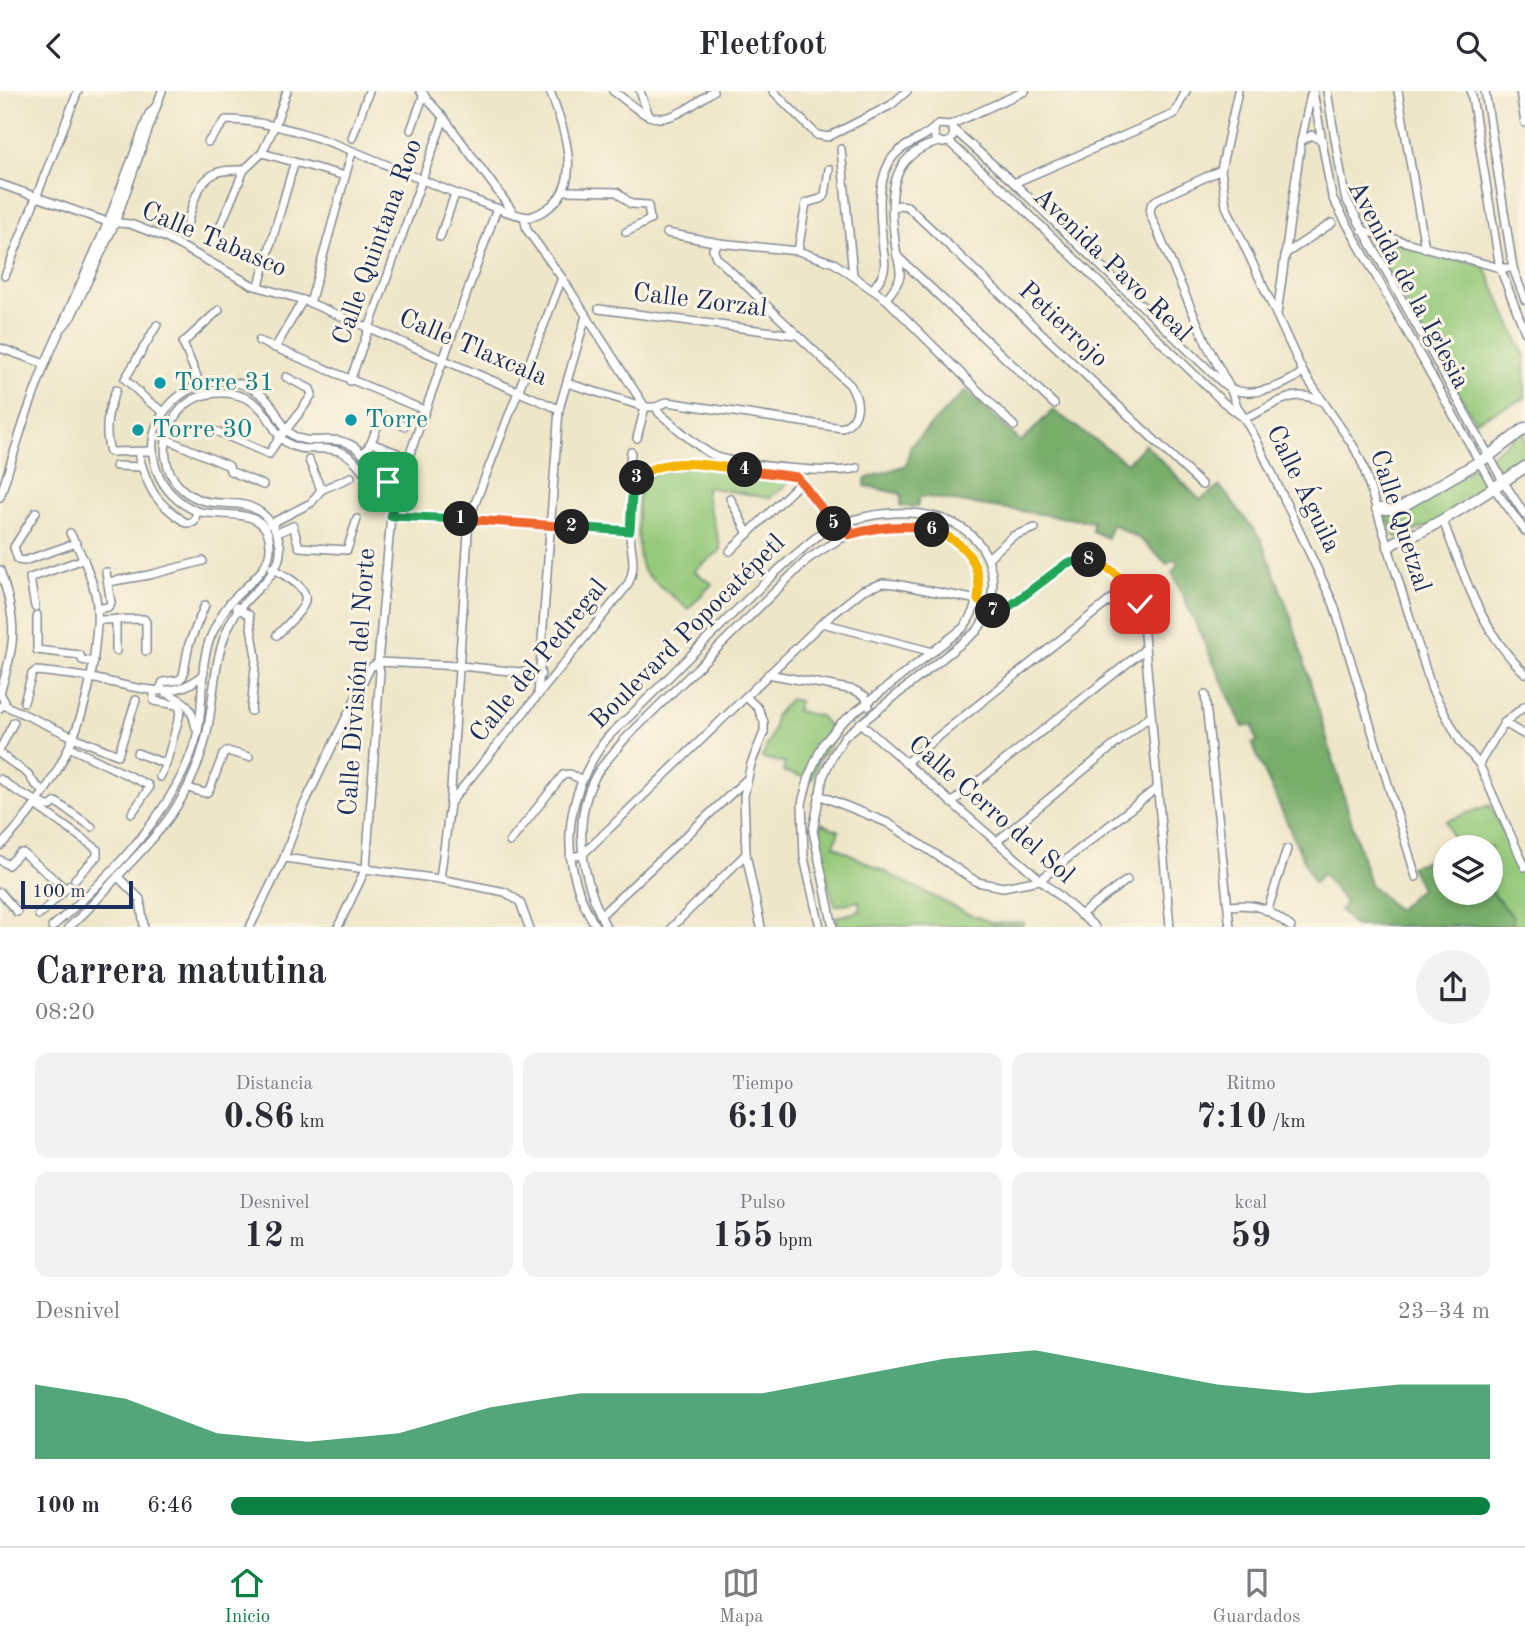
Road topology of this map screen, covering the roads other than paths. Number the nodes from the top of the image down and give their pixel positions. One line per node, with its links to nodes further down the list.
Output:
1 (78, 91): 47 (street)
2 (162, 91): 55 (street)
3 (287, 91): 24 (street)
4 (369, 91): 28 (street)
5 (550, 91): 45 (street)
6 (613, 91): 21 (street)
7 (640, 91): 21 (street)
8 (713, 91): 21 (street)
9 (773, 91): 10 (street)
10 (906, 91)
11 (1025, 91): 25 (street)
12 (1186, 91): 43 (street)
13 (1238, 91): 40 (street)
14 (1312, 91): 29 (street); 30 (street, Avenida de la Iglesia)
15 (1327, 91): 49 (street, Avenida de la Iglesia)
16 (1398, 91): 65 (street)
17 (1471, 91): 64 (street)
18 (1485, 91): 66 (street)
19 (1520, 91): 23 (street)
20 (422, 93): 22 (street); 26 (street)
21 (649, 117)
22 (444, 118): 42 (street, Calle Quintana Roo); 52 (street)
23 (1525, 123)
24 (275, 125): 31 (street); 35 (street); 36 (street)
25 (952, 127): 27 (street); 33 (street); 43 (street, Avenida Pavo Real)
26 (411, 130)
27 (934, 131): 32 (street); 76 (street)
28 (352, 138)
29 (1301, 141): 30 (street); 68 (street)
30 (1322, 141): 48 (street, Avenida de la Iglesia)
31 (208, 142)
32 (939, 142): 33 (street); 51 (street)
33 (949, 142): 108 (street, Avenida Pavo Real)
34 (841, 149): 72 (street)
35 (352, 152): 41 (street); 42 (street)
36 (262, 153): 37 (street); 39 (street)
37 (294, 164): 41 (street); 75 (street)
38 (829, 169): 67 (street)
39 (244, 170): 58 (street); 62 (street)
40 (1221, 170): 82 (street, Calle Quetzal); 98 (street, Calle Águila)
41 (345, 176): 79 (street)
42 (423, 182): 46 (street); 85 (street, Calle Quintana Roo)
43 (1014, 183): 98 (street, Avenida Pavo Real)
44 (0, 184): 47 (street, Calle Tabasco)
45 (565, 191): 53 (street); 59 (street)
46 (455, 194): 50 (street); 61 (street)
47 (37, 197): 55 (street, Calle Tabasco); 73 (street)
48 (1333, 199): 49 (street); 54 (street, Avenida de la Iglesia)
49 (1346, 199): 57 (street, Avenida de la Iglesia)
50 (497, 208): 52 (street); 91 (street, Calle División del Norte)
51 (893, 208): 69 (street); 141 (street, Petierrojo)
52 (514, 213): 53 (street)
53 (524, 217): 74 (street)
54 (1344, 219): 57 (street); 127 (street, Avenida de la Iglesia)
55 (111, 223): 75 (street, Calle Tabasco); 92 (street)
56 (1332, 223): 68 (street)
57 (1362, 231): 65 (street); 124 (street, Avenida de la Iglesia)
58 (185, 232)
59 (626, 232)
60 (667, 233): 63 (street)
61 (440, 237)
62 (214, 241)
63 (719, 243): 67 (street); 87 (street)
64 (1497, 244): 66 (street); 70 (street)
65 (1425, 248): 70 (street)
66 (1510, 248): 71 (street)
67 (798, 251): 72 (street)
68 (1285, 254): 82 (street)
69 (897, 256): 77 (street); 102 (street)
70 (1500, 268): 71 (street); 86 (street)
71 (1513, 268): 78 (street)
72 (853, 275): 76 (street)
73 (5, 276)
74 (562, 278): 83 (street); 100 (street)
75 (258, 285): 79 (street, Calle Tabasco)
76 (873, 289): 77 (street)
77 (886, 299): 112 (street)
78 (1525, 300)
79 (307, 301): 85 (street, Calle Tabasco); 90 (street)
80 (599, 309): 87 (street, Calle Zorzal)
81 (219, 310): 97 (street)
82 (1277, 315): 93 (street, Calle Quetzal)
83 (586, 316): 96 (street); 103 (street)
84 (157, 325): 107 (street)
85 (369, 327): 91 (street, Calle Tlaxcala); 95 (street, Calle Quintana Roo)
86 (1525, 332)
87 (796, 335): 104 (street)
88 (259, 341): 90 (street)
89 (0, 348): 92 (street)
90 (275, 348): 95 (street)
91 (443, 359): 100 (street, Calle Tlaxcala); 106 (street, Calle División del Norte)
92 (45, 364): 145 (street)
93 (1303, 372): 98 (street); 101 (street, Calle Quetzal)
94 (286, 377): 114 (street)
95 (350, 381): 106 (street)
96 (567, 383): 103 (street); 105 (street)
97 (200, 384): 107 (street); 114 (street)
98 (1230, 388): 108 (street, Calle Águila)
99 (116, 390): 120 (street)
100 (518, 390): 105 (street, Calle Tlaxcala); 153 (street)
101 (1324, 402): 108 (street); 147 (street, Calle Quetzal)
102 (1054, 404)
103 (645, 407): 104 (street); 118 (street)
104 (656, 407): 131 (street)
105 (559, 409): 157 (street)
106 (424, 410): 140 (street, Calle División del Norte)
107 (164, 412): 109 (street)
108 (1245, 418): 257 (street, Calle Águila)
109 (159, 421): 110 (street); 120 (street)
110 (170, 426): 116 (street); 117 (street)
111 (404, 426): 119 (street)
112 (1014, 426)
113 (1525, 428): 124 (main road)
114 (286, 429): 116 (street); 123 (street)
115 (218, 432): 116 (street)
116 (280, 436): 135 (street)
117 (166, 439): 139 (street); 156 (street)
118 (637, 439)
119 (371, 443): 122 (street); 123 (street)
120 (153, 451): 148 (street)
121 (631, 452): 137 (street, Calle del Pedregal)
122 (397, 453)
123 (363, 454): 133 (street)
124 (1489, 456): 127 (main road); 138 (street, Avenida de la Iglesia)
125 (139, 457): 129 (street)
126 (309, 460): 143 (street)
127 (1479, 462): 142 (street, Avenida de la Iglesia); 147 (main road)
128 (116, 466): 129 (street)
129 (142, 467): 148 (street)
130 (1525, 467): 138 (main road)
131 (790, 468): 132 (street); 136 (street)
132 (857, 468)
133 (375, 471): 135 (street); 140 (street)
134 (351, 477): 143 (street)
135 (366, 478): 144 (street)
136 (799, 479): 137 (street); 158 (street); 165 (street)
137 (633, 481): 161 (street, Calle del Pedregal)
138 (1503, 481): 142 (main road); 150 (street, Avenida de la Iglesia)
139 (263, 485)
140 (398, 485): 144 (street, Calle División del Norte)
141 (1202, 485)
142 (1494, 488): 154 (main road); 162 (street, Avenida de la Iglesia)
143 (321, 490): 156 (street)
144 (395, 496): 151 (street, Calle División del Norte)
145 (0, 497)
146 (730, 498): 165 (street)
147 (1377, 509): 168 (street, Calle Quetzal)
148 (197, 511): 159 (street)
149 (36, 512): 167 (street)
150 (1525, 515)
151 (391, 516): 153 (street); 196 (street, Calle División del Norte)
152 (357, 519): 164 (street)
153 (470, 519): 157 (street); 197 (street)
154 (1443, 521): 168 (main road); 199 (street)
155 (845, 522): 158 (street, Boulevard Popocatépetl); 166 (street); 171 (street, Boulevard Popocatépetl)
156 (272, 524): 159 (street); 164 (street)
157 (550, 526): 161 (street); 200 (street)
158 (835, 526): 169 (street, Boulevard Popocatépetl)
159 (263, 527): 175 (street)
160 (1035, 528): 171 (street)
161 (630, 531): 205 (street, Calle del Pedregal)
162 (1525, 531)
163 (70, 533): 167 (street)
164 (277, 533): 176 (street)
165 (748, 534): 170 (street)
166 (849, 535): 173 (street, Boulevard Popocatépetl); 181 (street, Boulevard Popocatépetl)
167 (76, 543): 172 (street)
168 (1389, 549): 231 (street, Calle Quetzal)
169 (801, 550): 173 (street); 235 (street, Boulevard Popocatépetl)
170 (730, 551)
171 (988, 558): 186 (street)
172 (84, 559): 185 (street); 195 (street)
173 (808, 559): 250 (street, Boulevard Popocatépetl)
174 (203, 561): 179 (street)
175 (266, 564): 176 (street); 182 (street)
176 (275, 569): 184 (street); 190 (street)
177 (0, 570): 204 (street)
178 (106, 572): 179 (street)
179 (108, 582): 185 (street)
180 (1128, 586): 186 (street); 191 (street); 229 (street)
181 (978, 600): 186 (street); 189 (street); 194 (street)
182 (230, 603): 184 (street); 198 (street)
183 (205, 605): 203 (street)
184 (239, 608): 213 (street); 236 (street)
185 (97, 609): 188 (street)
186 (989, 609): 214 (street)
187 (116, 619): 188 (street); 192 (street); 193 (street)
188 (98, 620): 195 (street)
189 (822, 622): 194 (street); 201 (street)
190 (277, 635)
191 (1144, 650): 215 (street); 241 (street)
192 (116, 651)
193 (146, 651)
194 (933, 652): 210 (street)
195 (94, 662): 202 (street)
196 (379, 662): 197 (street); 252 (street); 255 (street, Calle División del Norte)
197 (460, 666): 200 (street); 242 (street)
198 (204, 672): 203 (street); 220 (street)
199 (1525, 673)
200 (541, 674): 205 (street)
201 (768, 674): 207 (street); 210 (street)
202 (92, 678): 203 (street); 209 (street); 223 (street)
203 (159, 691): 220 (street); 230 (street)
204 (0, 693): 212 (street)
205 (538, 695): 242 (street, Calle del Pedregal)
206 (1205, 695): 263 (street)
207 (746, 697): 234 (street); 250 (street)
208 (136, 700): 223 (street)
209 (24, 702)
210 (867, 703): 214 (street); 219 (street)
211 (1525, 706): 218 (street)
212 (2, 707): 223 (street)
213 (251, 711)
214 (873, 712): 217 (street)
215 (1151, 715): 237 (street); 246 (street)
216 (15, 722): 225 (street)
217 (860, 723): 221 (street); 229 (street, Calle Cerro del Sol)
218 (1504, 723): 222 (street); 231 (street)
219 (837, 727): 221 (street); 282 (street)
220 (197, 734): 265 (street)
221 (846, 735): 239 (street)
222 (1525, 735)
223 (73, 737): 224 (street)
224 (69, 747): 238 (street); 243 (street)
225 (0, 748)
226 (137, 753): 230 (street)
227 (0, 754): 238 (street)
228 (249, 757): 236 (street)
229 (905, 763): 241 (street, Calle Cerro del Sol)
230 (166, 764): 232 (street)
231 (1479, 764): 254 (street, Calle Quetzal)
232 (160, 776)
233 (0, 779): 240 (street)
234 (748, 779): 249 (street); 268 (street)
235 (582, 780): 245 (street); 251 (street, Boulevard Popocatépetl)
236 (188, 788): 256 (street)
237 (1157, 789): 259 (street); 285 (street)
238 (44, 792): 240 (street)
239 (819, 795): 259 (street); 283 (street)
240 (36, 803): 244 (street); 247 (street); 261 (street)
241 (951, 803): 246 (street, Calle Cerro del Sol)
242 (450, 804): 258 (street)
243 (132, 813)
244 (92, 827)
245 (510, 842)
246 (996, 842): 259 (street, Calle Cerro del Sol)
247 (0, 846)
248 (1287, 849): 264 (street)
249 (746, 854): 271 (street); 281 (street)
250 (582, 855): 251 (street); 268 (street, Boulevard Popocatépetl)
251 (570, 857): 279 (street, Boulevard Popocatépetl)
252 (284, 858): 255 (street); 276 (street)
253 (0, 860): 261 (street)
254 (1525, 867)
255 (366, 868): 258 (street); 277 (street, Calle División del Norte)
256 (118, 877): 270 (street); 275 (street)
257 (1416, 877)
258 (440, 879): 278 (street)
259 (1040, 880): 269 (street, Calle Cerro del Sol)
260 (1127, 880): 269 (street)
261 (71, 884): 267 (street)
262 (0, 892): 266 (street)
263 (1229, 906): 264 (street); 286 (street)
264 (1268, 909): 287 (street)
265 (72, 910): 270 (street); 272 (street)
266 (17, 912)
267 (38, 915)
268 (601, 915): 280 (street, Boulevard Popocatépetl)
269 (1080, 915): 284 (street, Calle Cerro del Sol)
270 (80, 918): 273 (street); 274 (street)
271 (758, 925)
272 (52, 926)
273 (69, 926)
274 (84, 926)
275 (144, 926)
276 (250, 926)
277 (338, 926)
278 (529, 926)
279 (596, 926)
280 (607, 926)
281 (672, 926)
282 (820, 926)
283 (833, 926)
284 (1095, 926)
285 (1170, 926)
286 (1230, 926)
287 (1291, 926)

